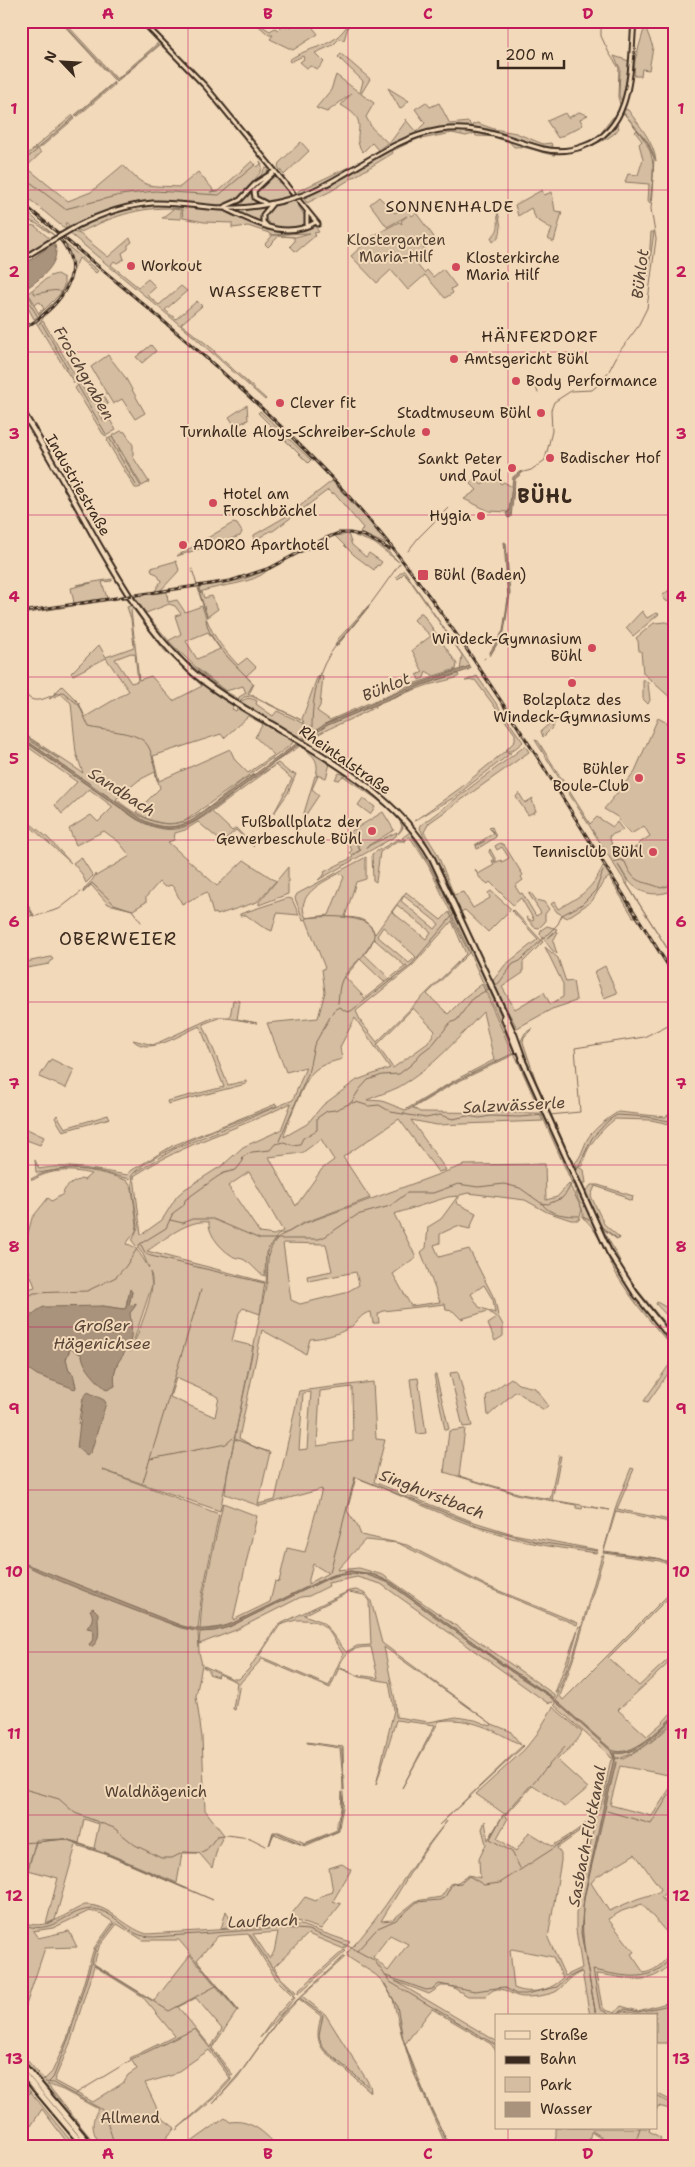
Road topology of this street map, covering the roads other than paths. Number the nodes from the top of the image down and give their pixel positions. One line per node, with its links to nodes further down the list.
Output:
1 (142, 21): 3 (main road)
2 (634, 21): 6 (main road, bridge)
3 (268, 162): 4 (main road); 5 (main road)
4 (275, 171): 5 (main road); 6 (main road); 8 (main road)
5 (267, 174): 7 (main road)
6 (271, 204): 7 (main road); 11 (main road)
7 (222, 208): 11 (main road); 13 (main road, bridge)
8 (306, 210): 9 (main road); 10 (main road)
9 (316, 222): 10 (main road); 12 (main road)
10 (308, 224): 12 (main road)
11 (270, 228): 12 (main road)
12 (303, 228)
13 (22, 260)
14 (21, 409): 15 (main road, Industriestraße)
15 (115, 573): 16 (main road, Rheintalstraße)
16 (674, 1342)
17 (21, 2064): 20 (highway)
18 (21, 2071): 19 (highway)
19 (84, 2146)
20 (91, 2146)

